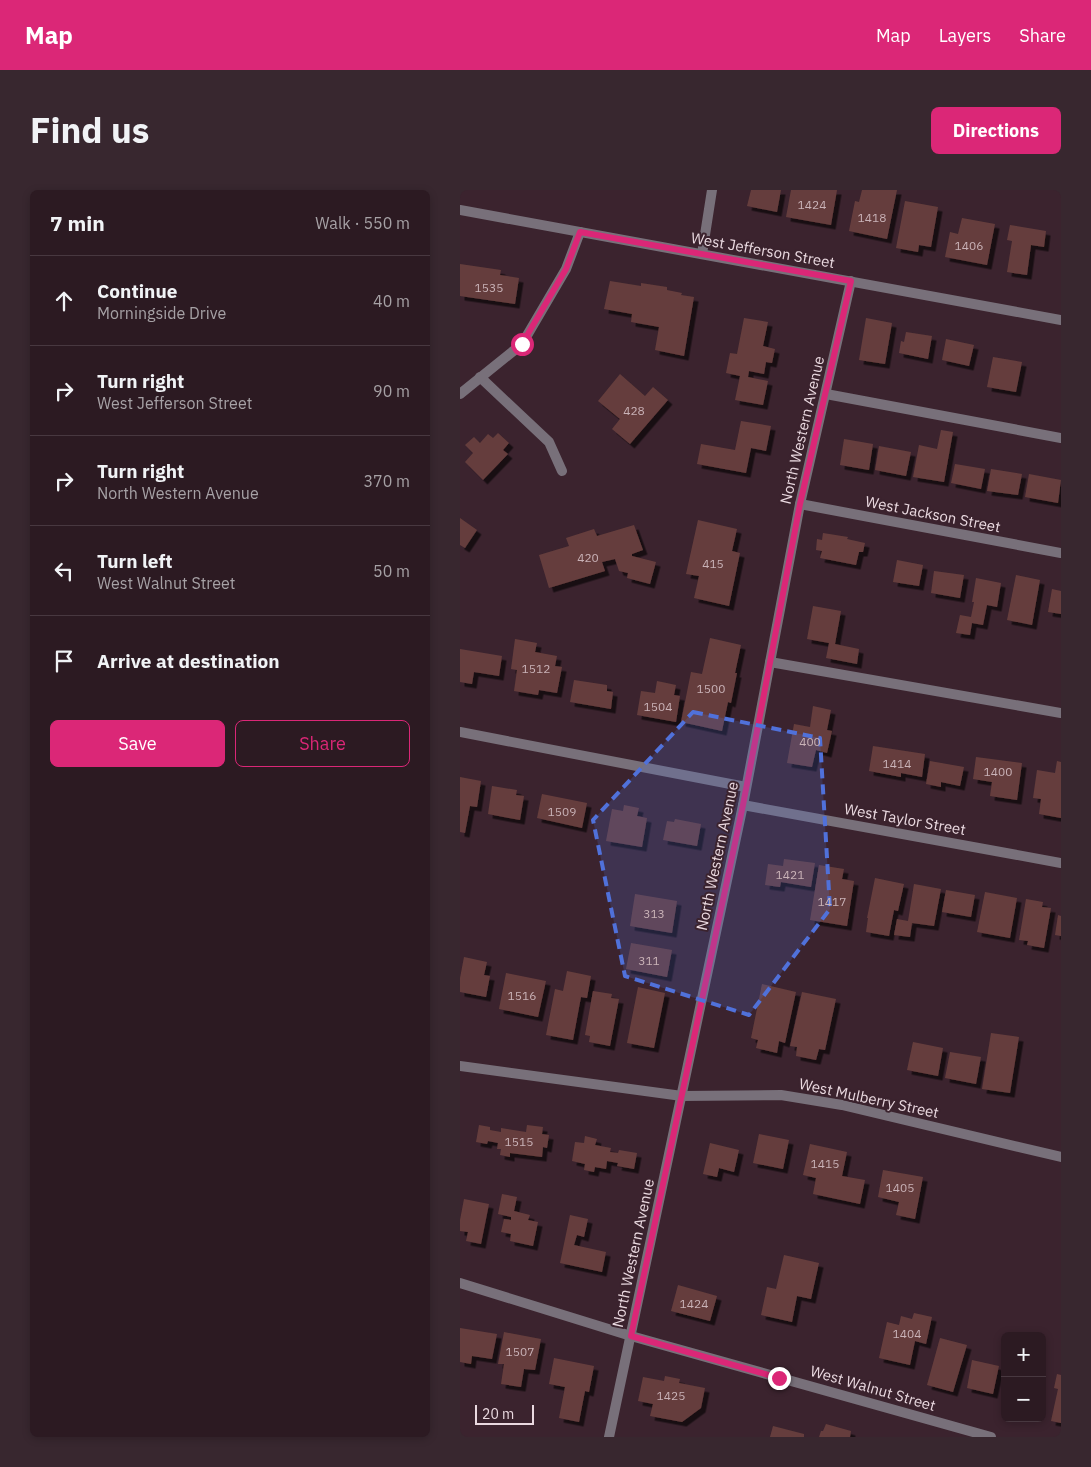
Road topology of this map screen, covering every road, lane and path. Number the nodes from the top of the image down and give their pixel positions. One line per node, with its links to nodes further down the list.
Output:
1 (712, 190): 4 (street)
2 (460, 210): 3 (street, West Jefferson Street)
3 (580, 232): 4 (street, West Jefferson Street); 7 (street)
4 (702, 254): 5 (street, West Jefferson Street)
5 (851, 281): 6 (street, West Jefferson Street); 9 (street, North Western Avenue)
6 (1061, 320)
7 (480, 377): 8 (street); 11 (street)
8 (460, 394)
9 (826, 394): 10 (street); 12 (street, North Western Avenue)
10 (1061, 438)
11 (562, 471)
12 (800, 504): 13 (street, West Jackson Street); 14 (street, North Western Avenue)
13 (1061, 553)
14 (770, 662): 15 (street); 17 (street, North Western Avenue)
15 (1061, 712)
16 (460, 732): 17 (street)
17 (746, 787): 18 (street, North Western Avenue)
18 (743, 805): 19 (street, West Taylor Street); 21 (street, North Western Avenue)
19 (1061, 863)
20 (460, 1066): 21 (street, West Mulberry Street)
21 (682, 1096): 22 (street, West Mulberry Street); 24 (street, North Western Avenue)
22 (1061, 1157)
23 (460, 1283): 24 (street, West Walnut Street)
24 (631, 1336): 25 (street, North Western Avenue); 26 (street, West Walnut Street)
25 (609, 1437)
26 (991, 1437)

